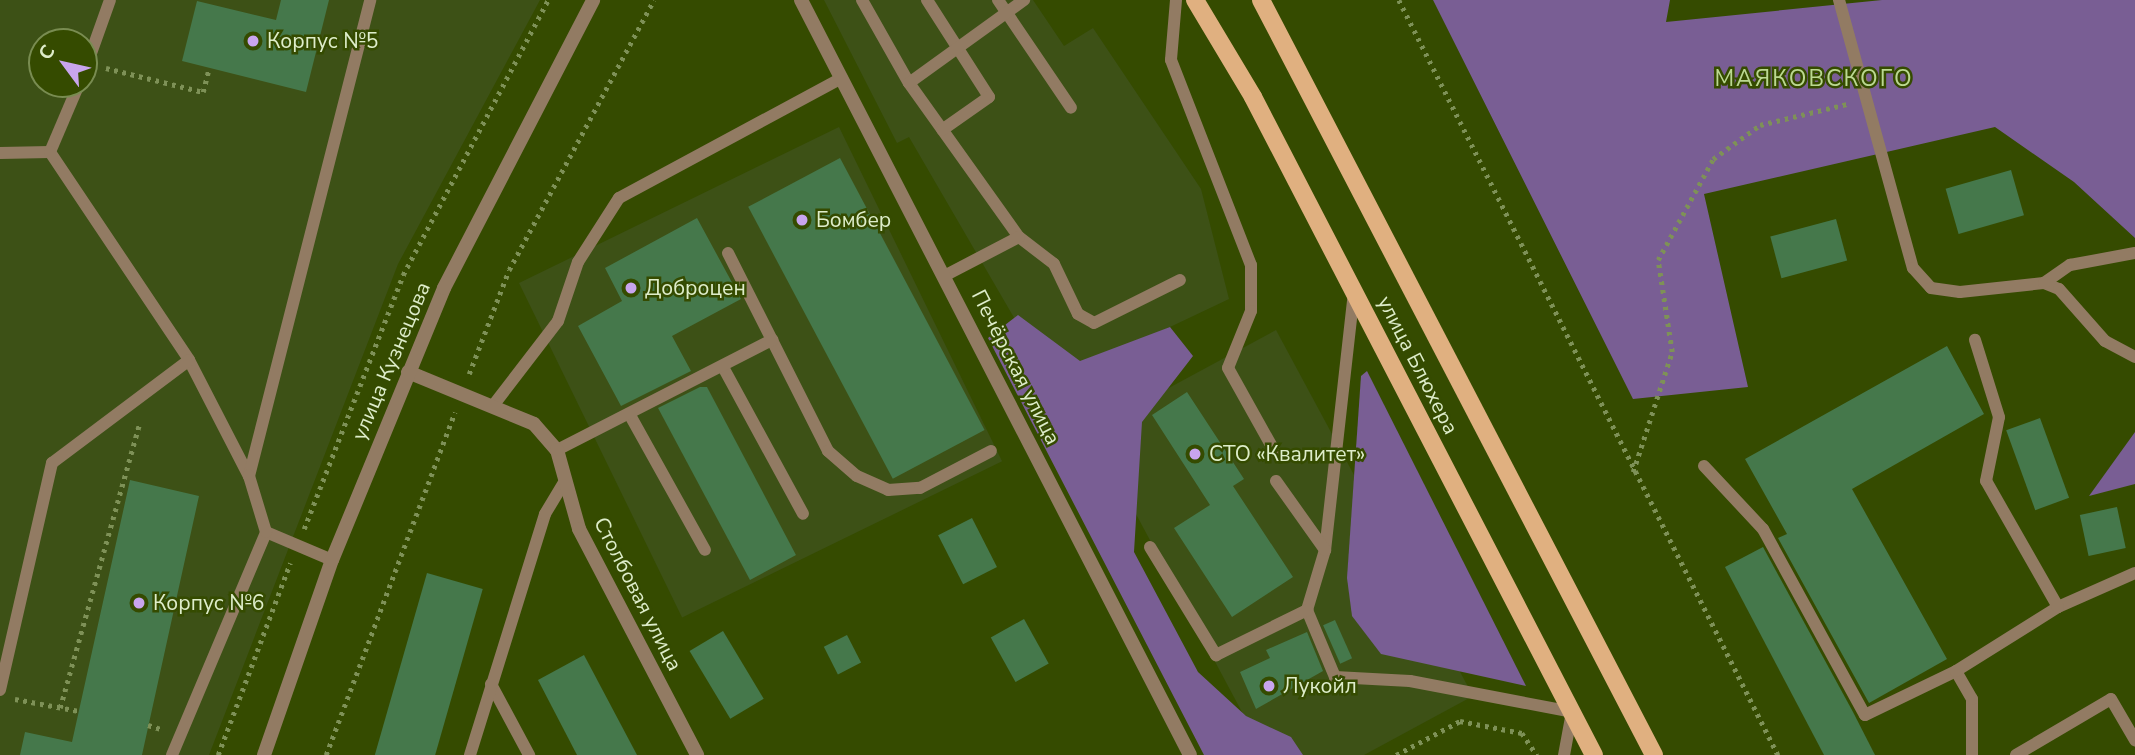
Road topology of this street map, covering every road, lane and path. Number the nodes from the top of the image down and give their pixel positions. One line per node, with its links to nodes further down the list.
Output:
1 (110, 0): 17 (lane)
2 (370, 0): 51 (lane)
3 (548, 0): 56 (path)
4 (593, 0): 41 (street, улица Кузнецова)
5 (654, 0): 43 (path)
6 (801, 0): 21 (street, Печёрская улица)
7 (862, 0): 22 (lane)
8 (927, 0): 18 (lane)
9 (998, 0): 16 (lane)
10 (1024, 0): 16 (lane)
11 (1176, 0): 48 (lane)
12 (1195, 0): 35 (main road, улица Блюхера)
13 (1261, 0): 84 (main road, улица Блюхера)
14 (1399, 0): 50 (path)
15 (1839, 0): 24 (lane)
16 (1006, 12): 18 (lane); 25 (lane)
17 (98, 34)
18 (957, 48): 22 (lane); 26 (lane)
19 (209, 68): 20 (path)
20 (98, 70)
21 (842, 78): 32 (street, Печёрская улица); 44 (lane)
22 (909, 83): 26 (lane)
23 (73, 98): 27 (lane)
24 (1867, 100): 34 (lane); 50 (path)
25 (1071, 107)
26 (942, 130): 29 (lane)
27 (50, 152): 28 (lane); 39 (lane)
28 (0, 153)
29 (1019, 237): 32 (lane); 33 (lane)
30 (728, 253): 36 (lane)
31 (2135, 253): 34 (lane)
32 (946, 275): 79 (street, Печёрская улица)
33 (1180, 280)
34 (2045, 282): 38 (lane)
35 (1354, 291): 59 (lane); 70 (main road, улица Блюхера)
36 (772, 340): 40 (lane); 47 (lane)
37 (1975, 340): 62 (lane)
38 (2135, 357)
39 (189, 360): 42 (lane); 51 (lane)
40 (723, 367): 45 (lane); 54 (lane)
41 (408, 372): 43 (street, Столбовая улица); 60 (street, улица Кузнецова)
42 (150, 389): 66 (lane); 68 (path)
43 (461, 393): 44 (street, Столбовая улица); 75 (path)
44 (492, 407): 46 (street, Столбовая улица)
45 (631, 417): 46 (lane); 58 (lane)
46 (557, 450): 52 (street, Столбовая улица)
47 (991, 452)
48 (1275, 452)
49 (1704, 466): 64 (lane)
50 (1633, 473): 85 (path)
51 (249, 476): 55 (lane)
52 (565, 481): 65 (lane); 78 (street, Столбовая улица)
53 (1276, 481): 59 (lane)
54 (803, 514)
55 (266, 532): 56 (lane); 72 (lane)
56 (297, 545): 60 (lane); 73 (path)
57 (1150, 547): 63 (lane)
58 (705, 550)
59 (1325, 550): 63 (lane)
60 (332, 560): 74 (street, улица Кузнецова)
61 (2135, 573): 62 (lane)
62 (2058, 607): 64 (lane)
63 (1307, 610): 70 (lane)
64 (1956, 671): 86 (lane)
65 (491, 684): 76 (lane); 77 (lane)
66 (0, 690)
67 (0, 696): 68 (path)
68 (60, 708): 69 (path)
69 (79, 711)
70 (1572, 712): 82 (lane); 83 (main road, улица Блюхера)
71 (2135, 740): 87 (lane)
72 (172, 755)
73 (218, 755)
74 (264, 755)
75 (326, 755)
76 (470, 755)
77 (529, 755)
78 (697, 755)
79 (1190, 755)
80 (1396, 755): 81 (path)
81 (1537, 755)
82 (1564, 755)
83 (1594, 755)
84 (1654, 755)
85 (1778, 755)
86 (1972, 755)
87 (2016, 755)

